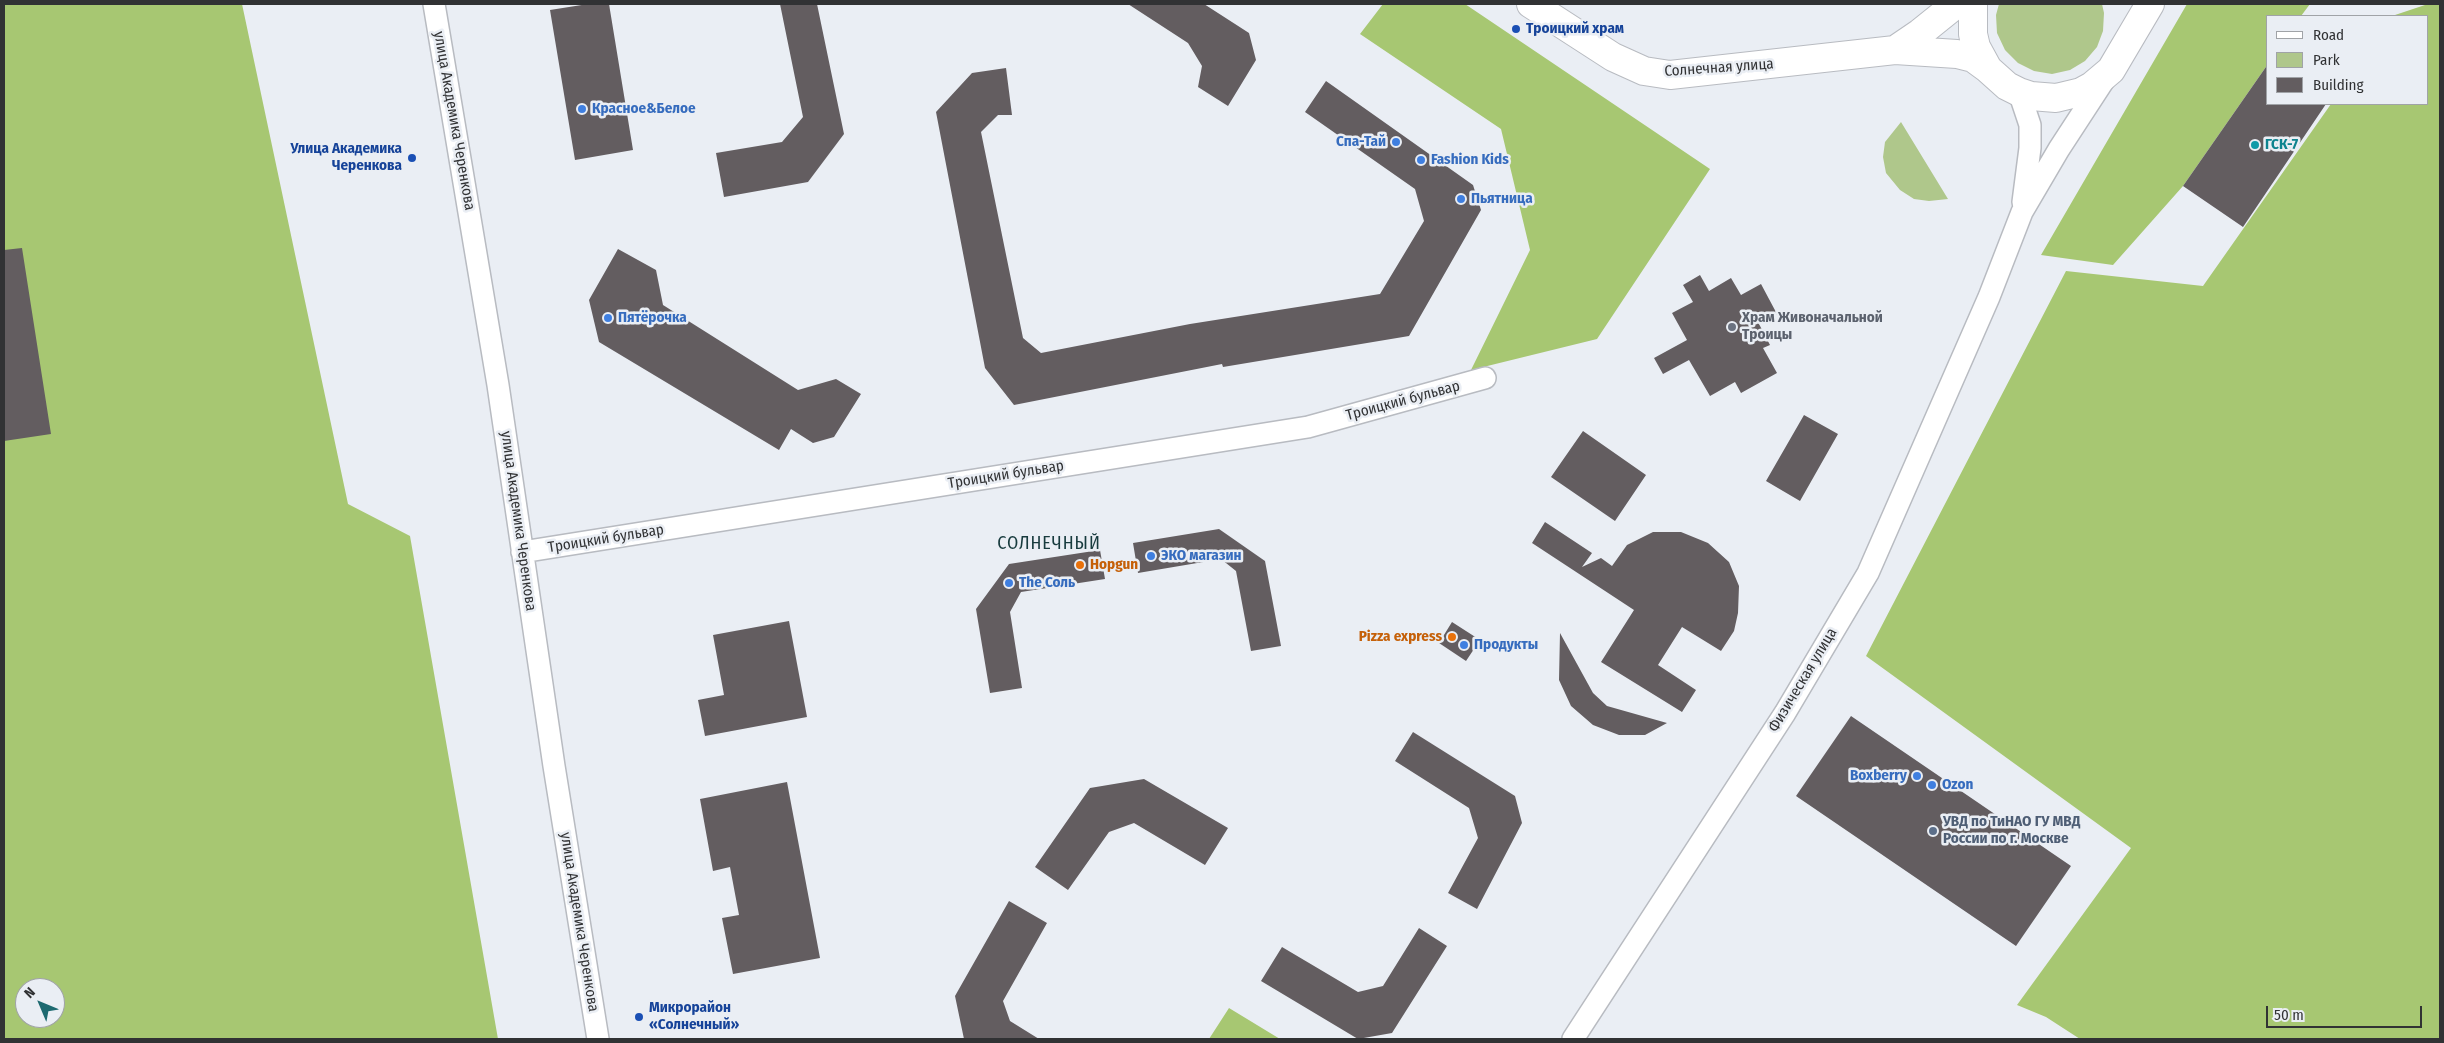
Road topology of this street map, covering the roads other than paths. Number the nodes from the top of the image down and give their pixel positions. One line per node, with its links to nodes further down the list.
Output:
1 (434, 4): 13 (street, улица Академика Черенкова)
2 (1530, 4): 7 (main road, Солнечная улица)
3 (1956, 4): 7 (main road, Солнечная улица)
4 (1973, 4): 9 (main road)
5 (2128, 4): 8 (main road)
6 (2150, 4): 8 (main road)
7 (1895, 50): 9 (main road, Солнечная улица)
8 (2118, 59): 10 (main road); 11 (street)
9 (1988, 69): 10 (main road)
10 (2019, 92): 11 (street)
11 (2022, 212): 15 (street, Физическая улица)
12 (1485, 378): 13 (street, Троицкий бульвар)
13 (522, 552): 14 (street, улица Академика Черенкова)
14 (598, 1039)
15 (1573, 1039)

